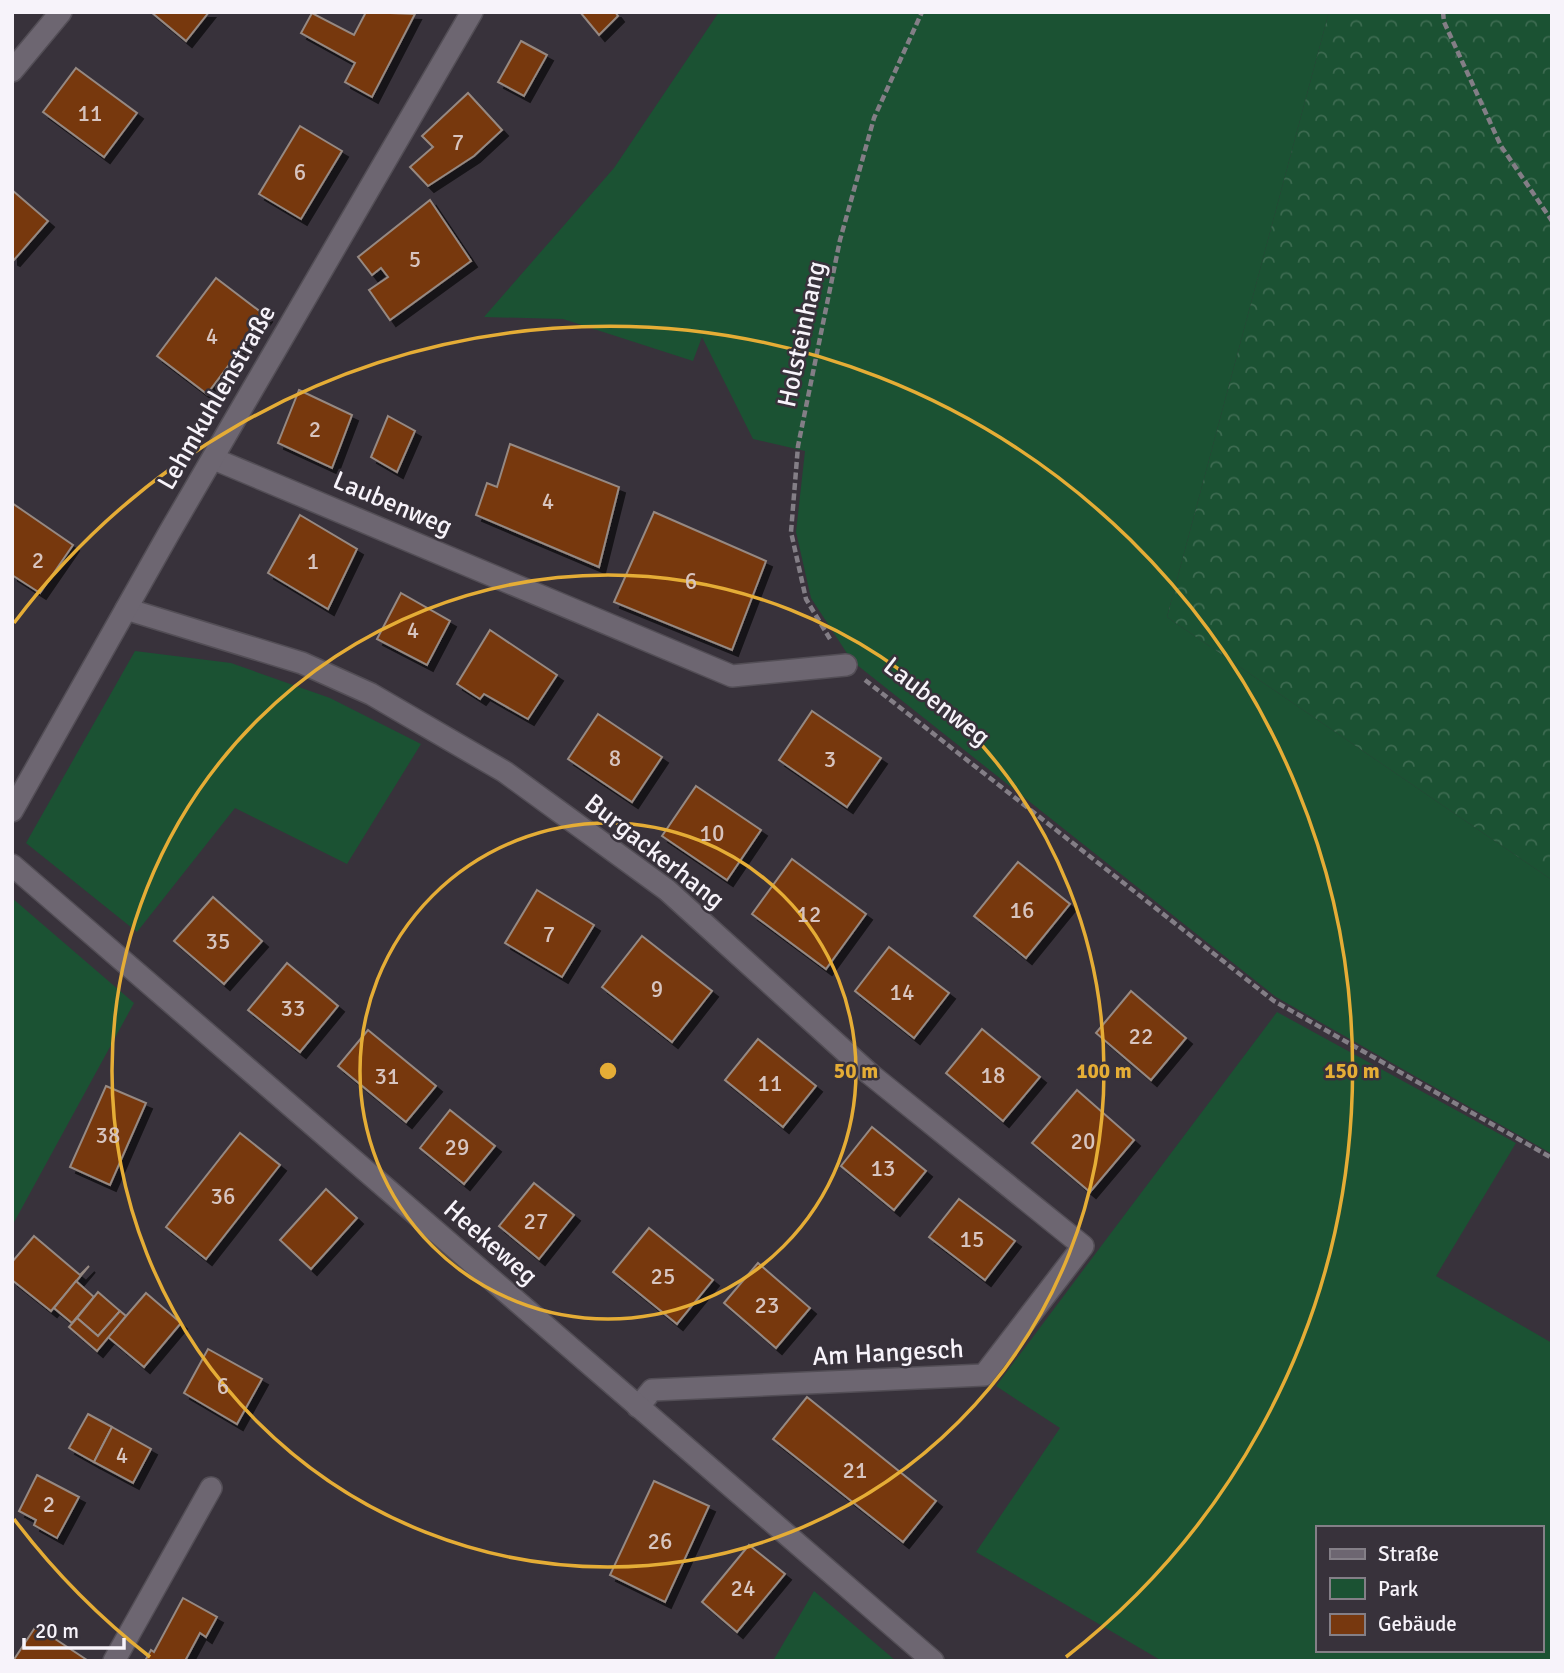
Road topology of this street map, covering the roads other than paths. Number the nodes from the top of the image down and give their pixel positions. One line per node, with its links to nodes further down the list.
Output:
1 (61, 12): 3 (street)
2 (472, 12): 4 (street, Lehmkuhlenstraße)
3 (12, 71)
4 (214, 459): 5 (street, Lehmkuhlenstraße); 6 (street, Laubenweg)
5 (126, 609): 7 (street, Lehmkuhlenstraße); 9 (street, Burgackerhang)
6 (846, 665)
7 (12, 811)
8 (12, 865): 10 (street, Heekeweg)
9 (1083, 1246): 10 (street, Am Hangesch)
10 (638, 1408): 13 (street, Heekeweg)
11 (211, 1488): 12 (street)
12 (114, 1661)
13 (933, 1661)

